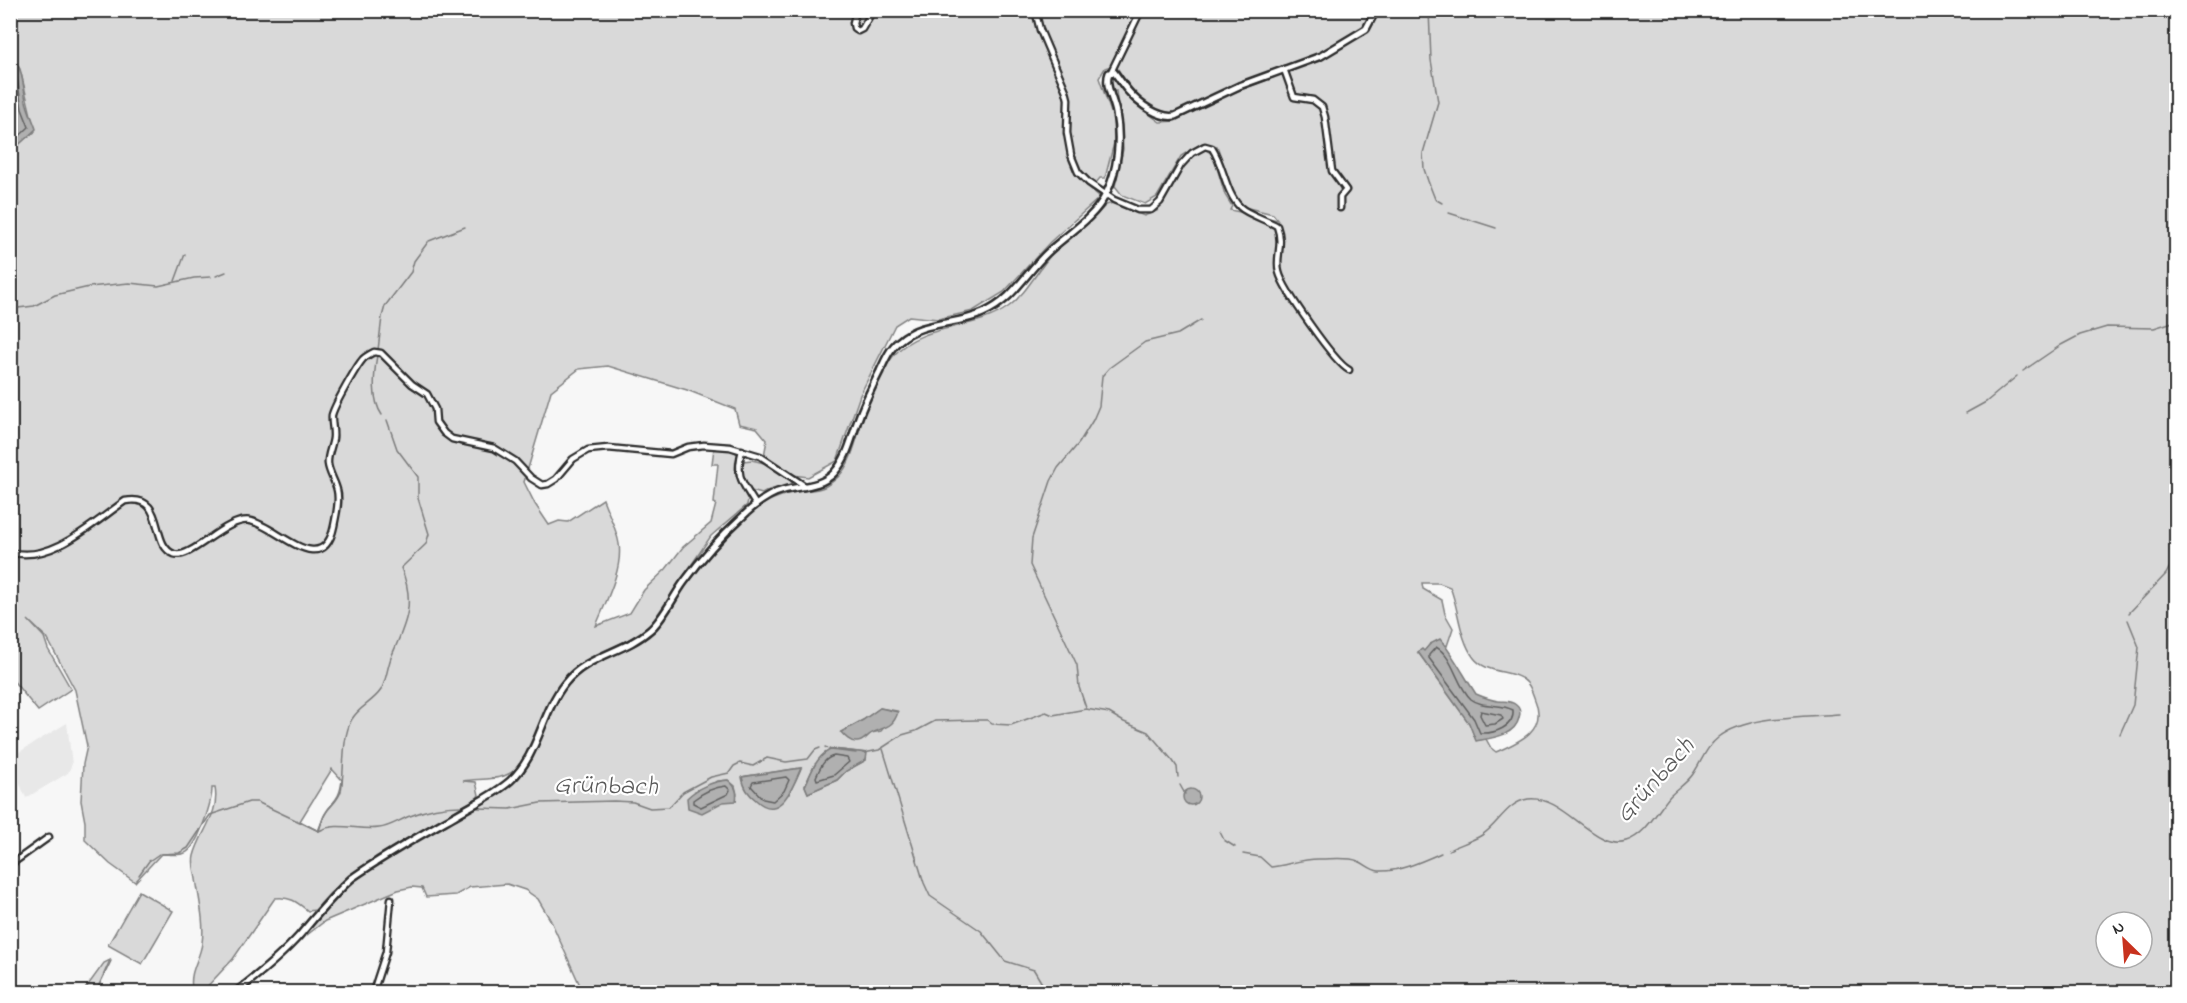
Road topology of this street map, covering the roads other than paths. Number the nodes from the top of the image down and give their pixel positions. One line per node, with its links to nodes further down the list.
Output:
1 (856, 10): 2 (street)
2 (873, 10)
3 (1035, 10): 8 (street)
4 (1141, 10): 7 (street)
5 (1376, 10): 6 (main road)
6 (1284, 69): 7 (main road); 9 (street)
7 (1111, 72): 8 (main road)
8 (1106, 194): 10 (street); 12 (main road)
9 (1340, 208)
10 (1349, 370)
11 (742, 450): 12 (street); 13 (street); 14 (street)
12 (804, 487): 13 (main road)
13 (756, 505): 18 (main road)
14 (10, 552)
15 (49, 837): 16 (street)
16 (10, 864)
17 (391, 898): 19 (street)
18 (236, 993)
19 (373, 993)

